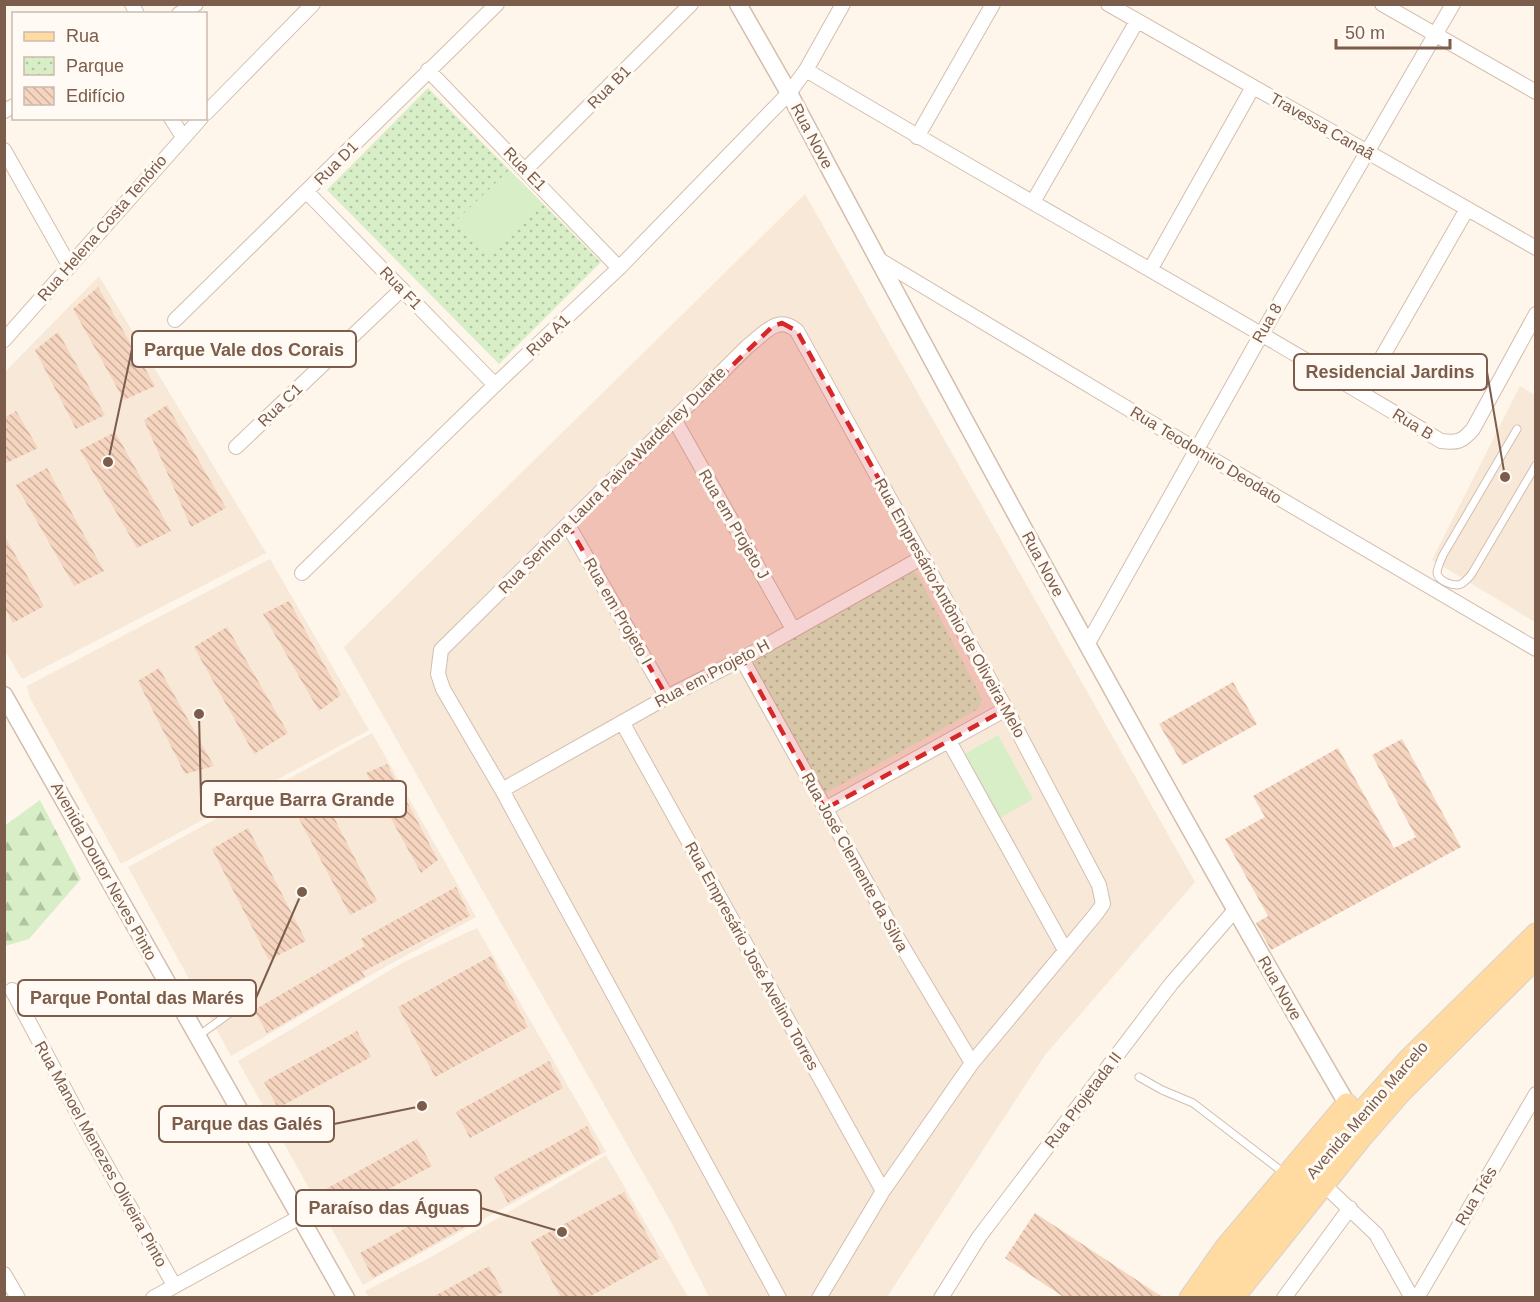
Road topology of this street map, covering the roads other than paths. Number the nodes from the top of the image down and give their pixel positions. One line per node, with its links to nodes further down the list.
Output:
1 (196, 4): 11 (street)
2 (313, 4): 19 (street)
3 (497, 4): 14 (street, Rua D1)
4 (691, 4): 26 (street, Rua B1)
5 (738, 4): 18 (street, Rua Nove)
6 (843, 4): 15 (street, Rua A1)
7 (993, 4): 23 (street)
8 (1108, 4): 12 (street, Travessa Canaã)
9 (1382, 4): 13 (street)
10 (1453, 4): 13 (street, Rua 8)
11 (182, 12)
12 (1137, 21): 16 (street, Travessa Canaã); 28 (street)
13 (1436, 35): 17 (street); 25 (street, Rua 8)
14 (428, 70): 26 (street, Rua E1); 27 (street, Rua D1)
15 (806, 70): 18 (street, Rua A1); 23 (street, Rua B)
16 (1253, 87): 25 (street, Travessa Canaã); 34 (street)
17 (1536, 92)
18 (789, 93): 31 (street, Rua Nove); 33 (street, Rua A1)
19 (207, 112)
20 (172, 120): 22 (street)
21 (199, 120): 22 (street, Rua Helena Costa Tenório)
22 (183, 137): 32 (street, Rua Helena Costa Tenório)
23 (917, 137): 28 (street, Rua B)
24 (4, 150): 32 (street)
25 (1368, 152): 29 (street, Travessa Canaã); 39 (street, Rua 8)
26 (526, 169): 33 (street, Rua E1)
27 (307, 192): 35 (street, Rua F1); 37 (street, Rua D1)
28 (1033, 202): 34 (street, Rua B)
29 (1467, 209): 30 (street, Travessa Canaã); 42 (street)
30 (1536, 248)
31 (878, 259): 46 (street, Rua Teodomiro Deodato); 52 (street, Rua Nove)
32 (69, 265): 40 (street, Rua Helena Costa Tenório)
33 (619, 268): 41 (street, Rua A1)
34 (1150, 270): 39 (street, Rua B)
35 (402, 289): 41 (street, Rua F1); 45 (street, Rua C1)
36 (1536, 314): 42 (street, Rua B)
37 (175, 320)
38 (790, 325): 43 (street, Rua Senhora Laura Paiva Warderley Duarte); 49 (street, Rua Empresário Antônio de Oliveira Melo)
39 (1261, 334): 42 (street, Rua B); 46 (street, Rua 8)
40 (4, 340)
41 (495, 385): 50 (street, Rua A1)
42 (1362, 392)
43 (674, 419): 48 (street, Rua Senhora Laura Paiva Warderley Duarte); 51 (street, Rua em Projeto J)
44 (1517, 429): 47 (lane)
45 (236, 447)
46 (1197, 450): 52 (street, Rua 8); 53 (street, Rua Teodomiro Deodato)
47 (1536, 465)
48 (568, 525): 56 (street, Rua em Projeto I); 60 (street, Rua Senhora Laura Paiva Warderley Duarte)
49 (923, 556): 51 (street, Rua em Projeto H); 57 (street, Rua Empresário Antônio de Oliveira Melo)
50 (302, 573)
51 (793, 629): 54 (street, Rua em Projeto H)
52 (1087, 645): 62 (street, Rua Nove)
53 (1536, 649)
54 (742, 659): 56 (street, Rua em Projeto H); 61 (street, Rua José Clemente da Silva)
55 (4, 695): 68 (street, Avenida Doutor Neves Pinto)
56 (667, 697): 58 (street, Rua em Projeto H)
57 (1006, 710): 59 (street); 64 (street, Rua Empresário Antônio de Oliveira Melo)
58 (622, 722): 60 (street, Rua em Projeto H); 75 (street, Rua Empresário José Avelino Torres)
59 (949, 741): 61 (street); 64 (street)
60 (502, 790): 85 (street)
61 (825, 809): 69 (street, Rua José Clemente da Silva)
62 (1234, 910): 72 (street, Rua Nove); 87 (street, Rua Projetada II)
63 (1536, 934): 72 (main road, Avenida Menino Marcelo)
64 (1065, 950): 69 (street)
65 (1536, 958): 74 (main road, Avenida Menino Marcelo)
66 (12, 990): 81 (street, Rua Manoel Menezes Oliveira Pinto)
67 (237, 1008): 68 (lane)
68 (197, 1037): 77 (street, Avenida Doutor Neves Pinto)
69 (972, 1063): 75 (street)
70 (1139, 1077): 73 (lane)
71 (1536, 1094): 93 (street, Rua Três)
72 (1351, 1111): 73 (main road); 78 (main road, Avenida Menino Marcelo)
73 (1287, 1175): 79 (main road)
74 (1324, 1185): 76 (street); 90 (main road, Avenida Menino Marcelo)
75 (883, 1191): 86 (street)
76 (1350, 1208): 91 (street); 92 (street)
77 (300, 1217): 81 (street); 84 (street, Avenida Doutor Neves Pinto)
78 (1275, 1218): 79 (main road); 89 (main road, Avenida Menino Marcelo)
79 (1239, 1232): 88 (main road)
80 (4, 1274): 82 (street)
81 (174, 1285): 83 (street)
82 (18, 1298)
83 (153, 1298)
84 (346, 1298)
85 (779, 1298)
86 (819, 1298)
87 (941, 1298)
88 (1190, 1298)
89 (1211, 1298)
90 (1233, 1298)
91 (1284, 1298)
92 (1412, 1298)
93 (1417, 1298)

